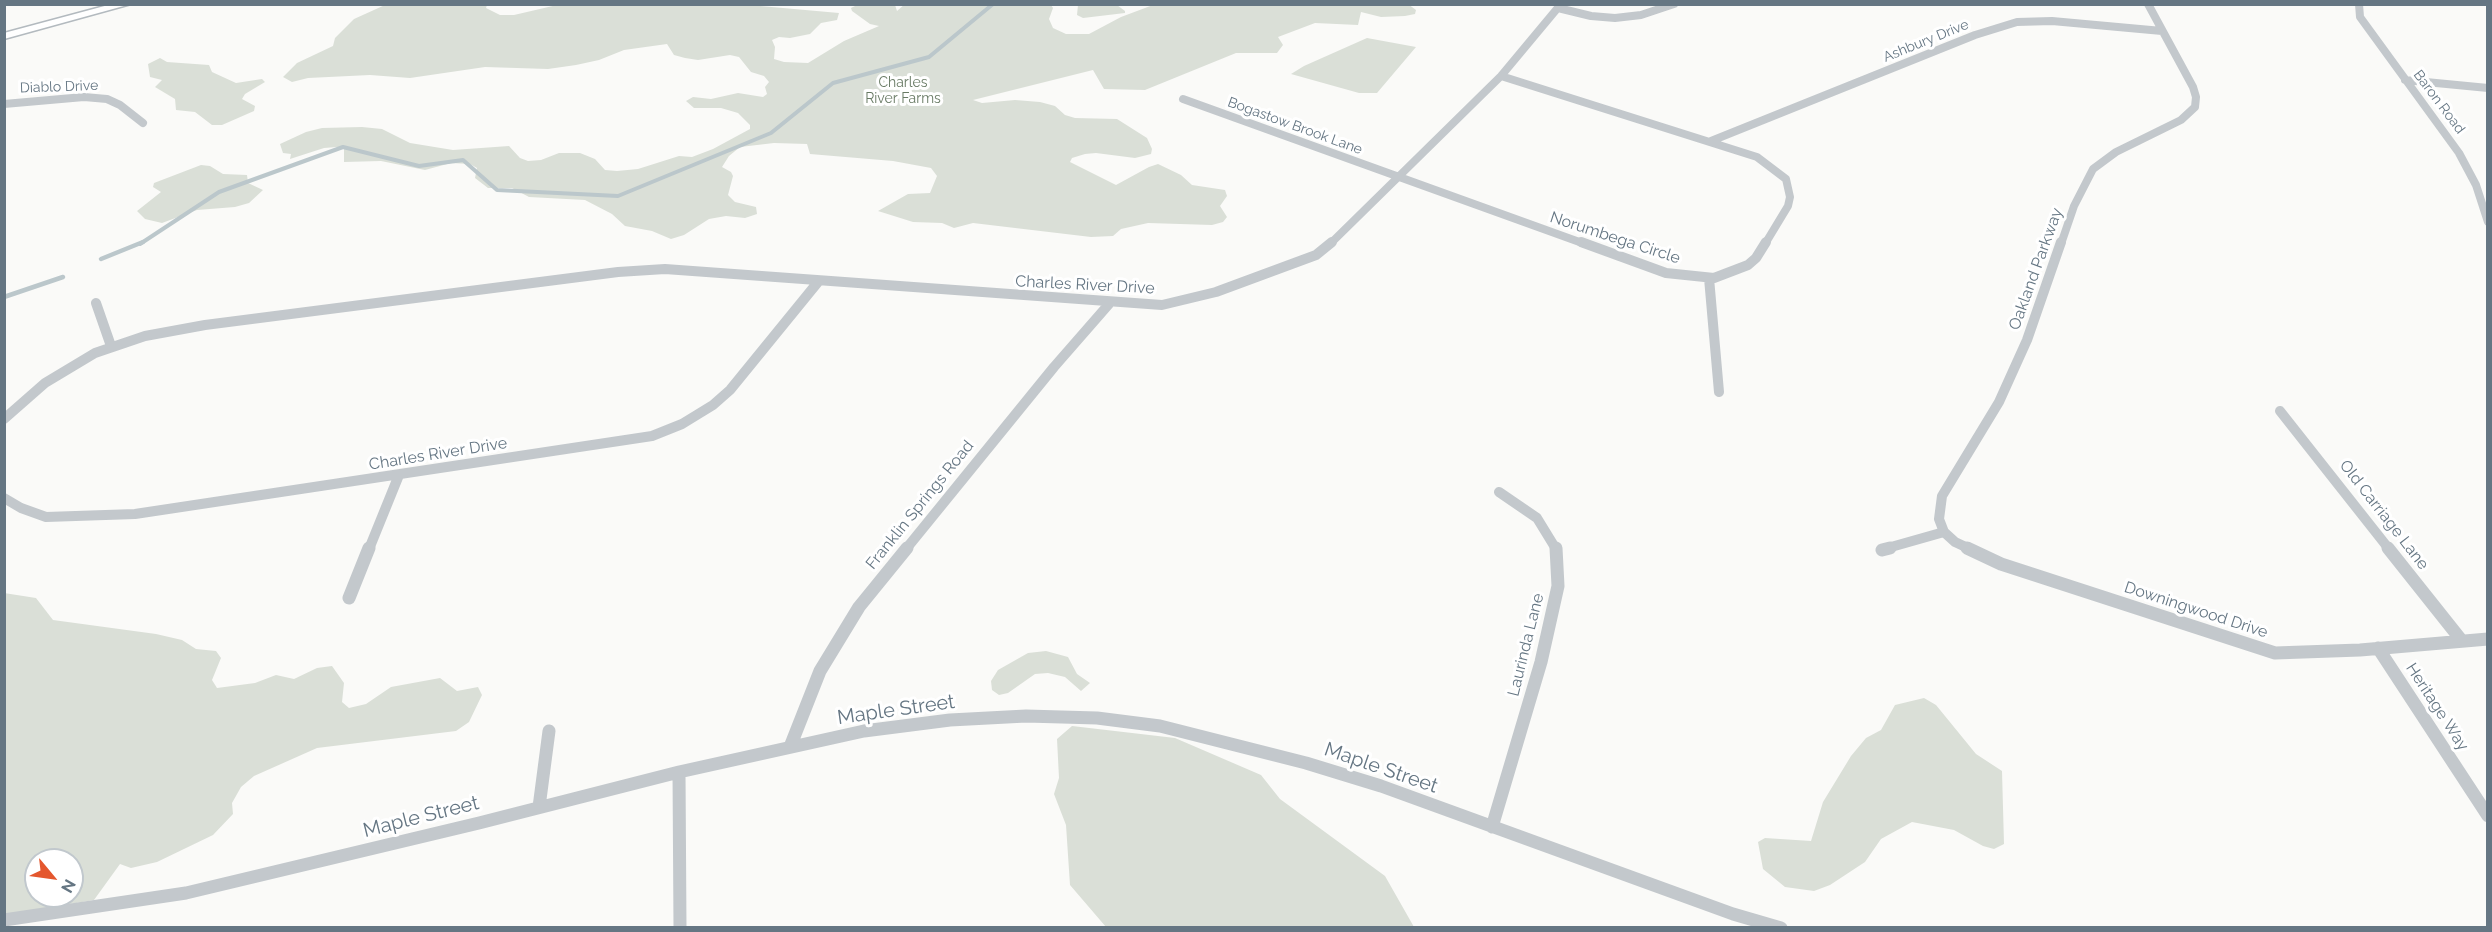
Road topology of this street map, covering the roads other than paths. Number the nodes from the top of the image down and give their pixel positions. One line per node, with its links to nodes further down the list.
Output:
1 (126, 4): 7 (main road)
2 (1674, 4): 5 (street)
3 (2148, 4): 6 (street, Oakland Parkway)
4 (2360, 4): 9 (street, Baron Road)
5 (1559, 6): 8 (street, Charles River Drive)
6 (2162, 31): 14 (street, Ashbury Drive); 28 (street, Oakland Parkway)
7 (4, 36)
8 (1501, 75): 14 (street, Norumbega Circle); 15 (street, Charles River Drive)
9 (2405, 80): 10 (street); 16 (street, Baron Road)
10 (2487, 88)
11 (1183, 99): 15 (street, Bogastow Brook Lane)
12 (4, 104): 13 (street, Diablo Drive)
13 (143, 123)
14 (1711, 141): 17 (street, Norumbega Circle)
15 (1398, 178): 17 (street, Norumbega Circle); 20 (street, Charles River Drive)
16 (2487, 222)
17 (1709, 278): 22 (street)
18 (818, 282): 20 (street, Charles River Drive); 21 (street, Charles River Drive); 25 (street, Charles River Drive)
19 (96, 303): 21 (street)
20 (1108, 304): 35 (street, Franklin Springs Road)
21 (111, 346): 24 (street, Charles River Drive)
22 (1719, 392)
23 (2280, 411): 32 (street, Old Carriage Lane)
24 (4, 419)
25 (399, 475): 27 (street, Charles River Drive); 30 (street)
26 (1499, 492): 39 (street, Laurinda Lane)
27 (4, 498)
28 (1944, 532): 29 (street); 33 (street, Downingwood Drive)
29 (1882, 550)
30 (349, 598)
31 (2487, 639): 32 (street, Downingwood Drive)
32 (2462, 640): 33 (street, Downingwood Drive)
33 (2378, 648): 38 (street, Heritage Way)
34 (549, 731): 37 (street)
35 (790, 747): 36 (street, Maple Street); 39 (street, Maple Street)
36 (679, 772): 37 (street, Maple Street); 41 (street)
37 (539, 807): 40 (street, Maple Street)
38 (2487, 816)
39 (1492, 828): 42 (street, Maple Street)
40 (4, 920)
41 (680, 927)
42 (1781, 927)

